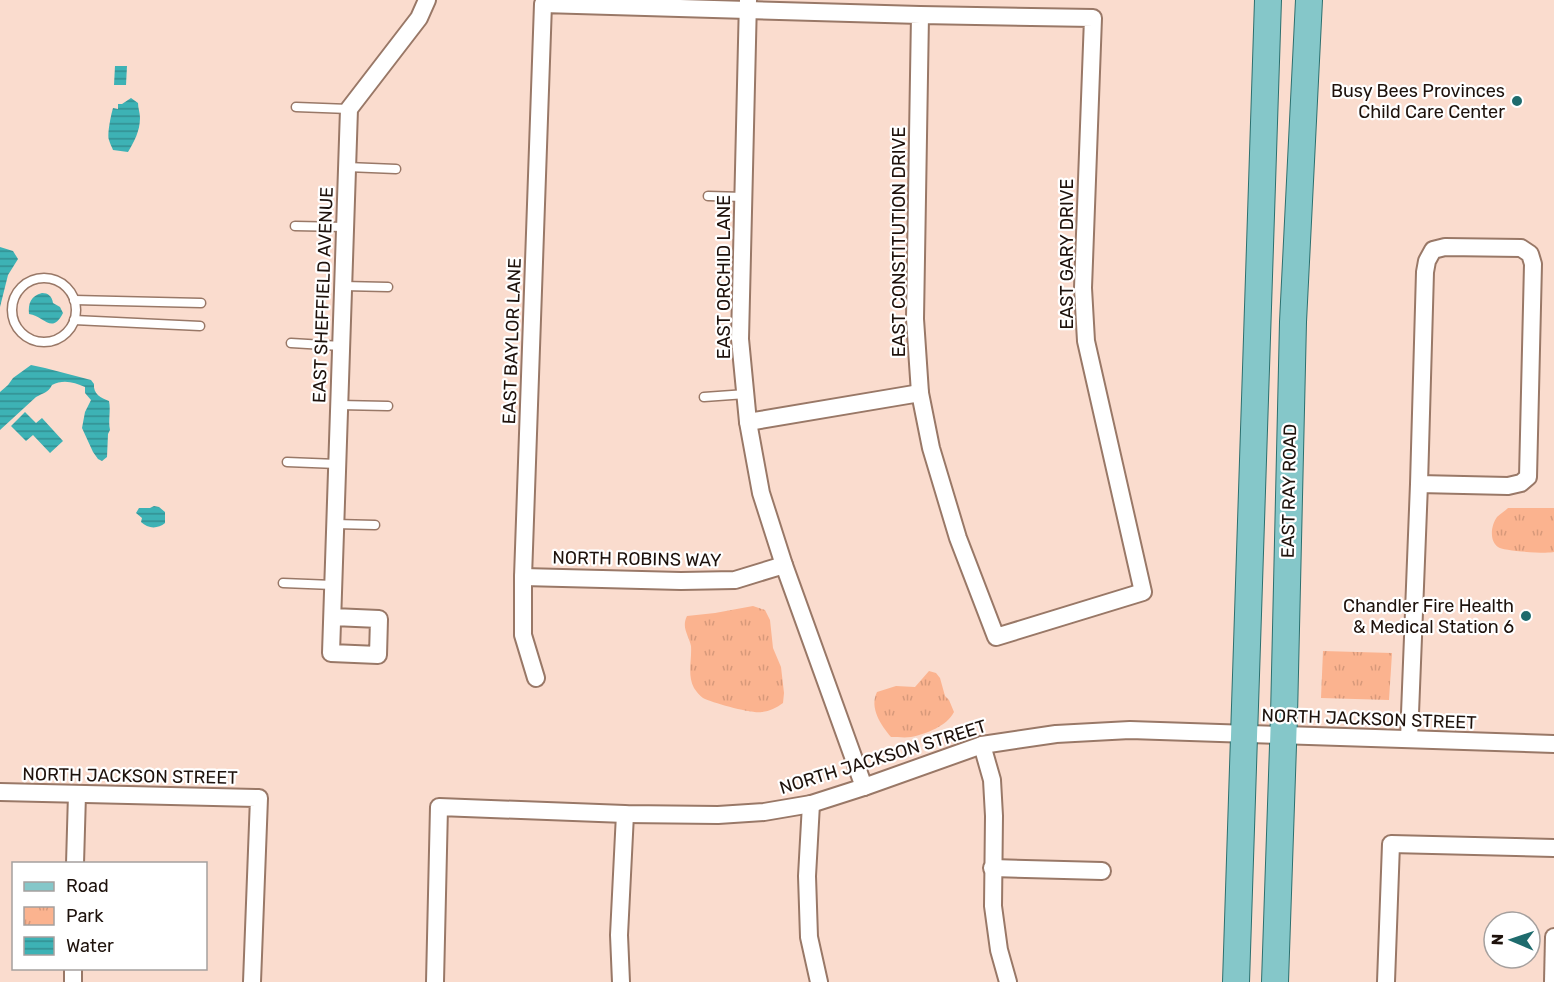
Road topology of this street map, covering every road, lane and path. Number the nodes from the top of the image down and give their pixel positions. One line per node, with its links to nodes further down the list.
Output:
1 (427, 0): 7 (street)
2 (1268, 0): 40 (main road, EAST RAY ROAD)
3 (1310, 0): 41 (main road, EAST RAY ROAD)
4 (748, 5): 5 (street); 11 (street, EAST ORCHID LANE); 34 (street, EAST BAYLOR LANE)
5 (920, 15): 22 (street, EAST CONSTITUTION DRIVE); 38 (street, EAST GARY DRIVE)
6 (296, 107): 7 (lane)
7 (349, 109): 8 (street, EAST SHEFFIELD AVENUE)
8 (347, 167): 9 (lane); 13 (street, EAST SHEFFIELD AVENUE)
9 (396, 169)
10 (708, 196): 11 (lane)
11 (744, 197): 23 (street, EAST ORCHID LANE)
12 (295, 226): 13 (lane)
13 (345, 227): 14 (street, EAST SHEFFIELD AVENUE)
14 (343, 286): 15 (lane); 21 (street, EAST SHEFFIELD AVENUE)
15 (388, 287)
16 (74, 300): 17 (lane); 18 (lane); 18 (lane)
17 (201, 303)
18 (74, 320): 19 (lane)
19 (200, 326)
20 (291, 344): 21 (lane)
21 (341, 346): 25 (street, EAST SHEFFIELD AVENUE)
22 (920, 393): 27 (street); 38 (street, EAST CONSTITUTION DRIVE)
23 (746, 394): 24 (lane); 27 (street, EAST ORCHID LANE)
24 (704, 397)
25 (339, 405): 26 (lane); 29 (street, EAST SHEFFIELD AVENUE)
26 (388, 406)
27 (748, 422): 33 (street, EAST ORCHID LANE)
28 (287, 462): 29 (lane)
29 (337, 464): 31 (street, EAST SHEFFIELD AVENUE)
30 (1419, 484): 30 (street); 42 (street)
31 (336, 524): 32 (lane); 36 (street, EAST SHEFFIELD AVENUE)
32 (375, 525)
33 (784, 565): 34 (street, NORTH ROBINS WAY); 45 (street, EAST ORCHID LANE)
34 (523, 577): 39 (street, EAST BAYLOR LANE)
35 (283, 583): 36 (lane)
36 (333, 585): 37 (street, EAST SHEFFIELD AVENUE)
37 (333, 617)
38 (996, 637)
39 (536, 678)
40 (1245, 734): 41 (street, NORTH JACKSON STREET); 44 (street, NORTH JACKSON STREET); 60 (main road, EAST RAY ROAD)
41 (1283, 735): 42 (street, NORTH JACKSON STREET); 61 (main road, EAST RAY ROAD)
42 (1409, 740): 43 (street, NORTH JACKSON STREET)
43 (1554, 744)
44 (982, 745): 45 (street, NORTH JACKSON STREET); 52 (street)
45 (864, 787): 48 (street, NORTH JACKSON STREET)
46 (0, 792): 47 (street, NORTH JACKSON STREET)
47 (77, 794): 51 (street); 55 (street, NORTH JACKSON STREET)
48 (811, 804): 49 (street, NORTH JACKSON STREET); 58 (street)
49 (625, 814): 56 (street, NORTH JACKSON STREET); 57 (street)
50 (1554, 848): 62 (street)
51 (75, 862)
52 (992, 868): 53 (street); 59 (street)
53 (1102, 871)
54 (1554, 937): 63 (street)
55 (252, 982)
56 (435, 982)
57 (621, 982)
58 (819, 982)
59 (1008, 982)
60 (1236, 982)
61 (1275, 982)
62 (1386, 982)
63 (1553, 982)

